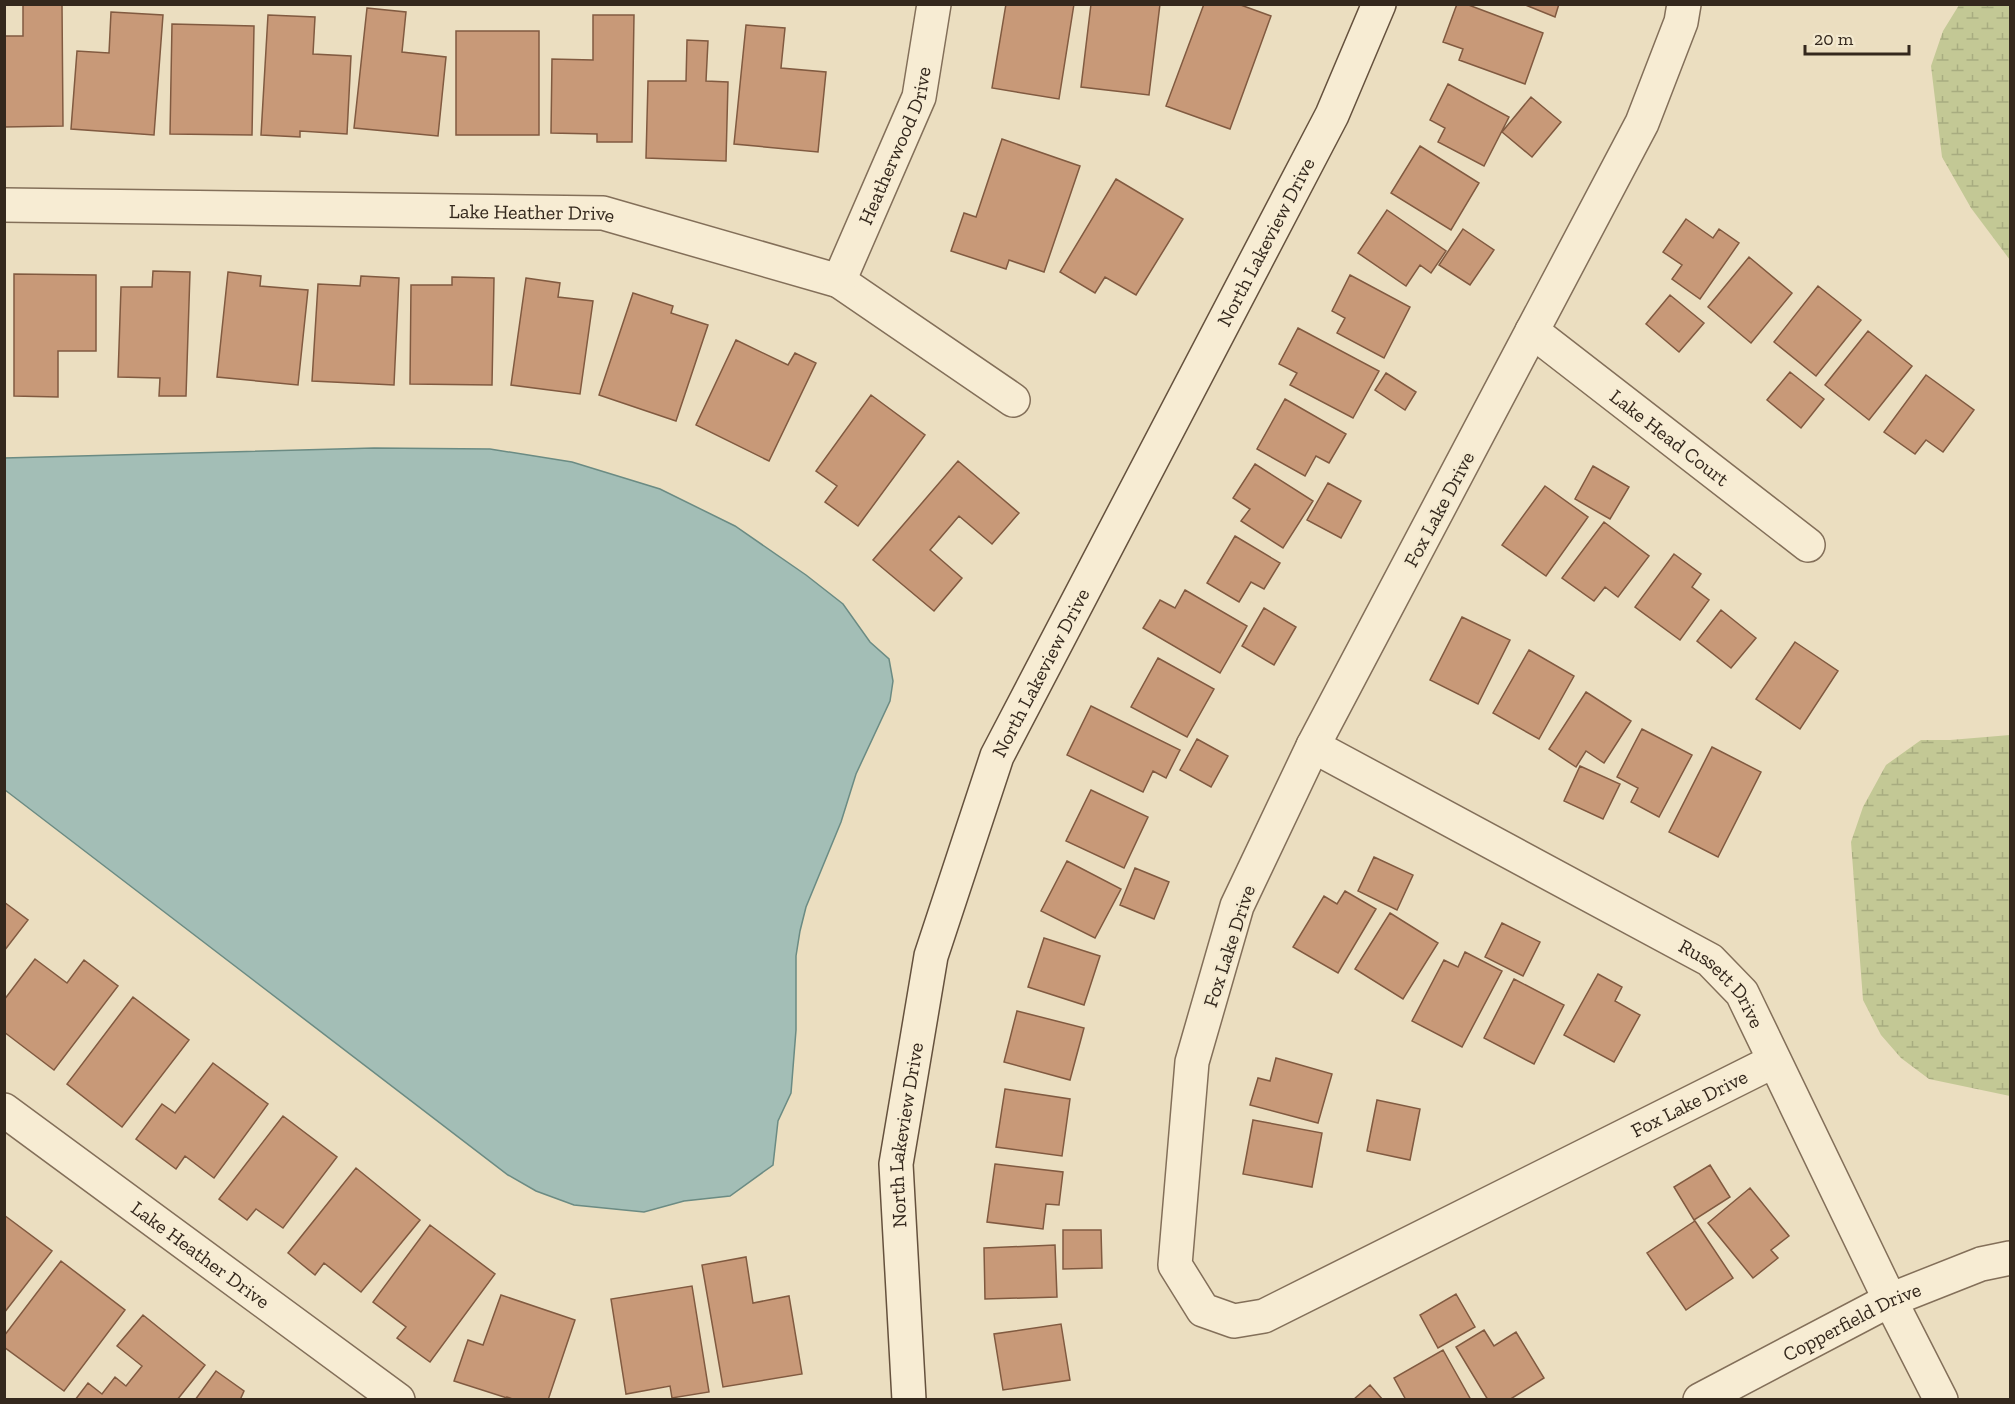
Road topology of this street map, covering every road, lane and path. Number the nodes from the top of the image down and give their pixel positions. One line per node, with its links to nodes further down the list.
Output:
1 (934, 4): 5 (street, Heatherwood Drive)
2 (1379, 4): 15 (street, North Lakeview Drive)
3 (1684, 4): 6 (street, Fox Lake Drive)
4 (4, 205): 5 (street, Lake Heather Drive)
5 (839, 281): 7 (street, Lake Heather Drive)
6 (1532, 331): 8 (street, Lake Head Court); 9 (street, Fox Lake Drive)
7 (1013, 400)
8 (1808, 545)
9 (1313, 746): 10 (street, Russett Drive); 10 (street, Fox Lake Drive)
10 (1774, 1061): 13 (street, Russett Drive)
11 (4, 1110): 14 (street, Lake Heather Drive)
12 (2010, 1258): 13 (street, Copperfield Drive)
13 (1890, 1300): 16 (street, Copperfield Drive); 17 (street, Russett Drive)
14 (398, 1400)
15 (909, 1400)
16 (1700, 1400)
17 (1941, 1400)

